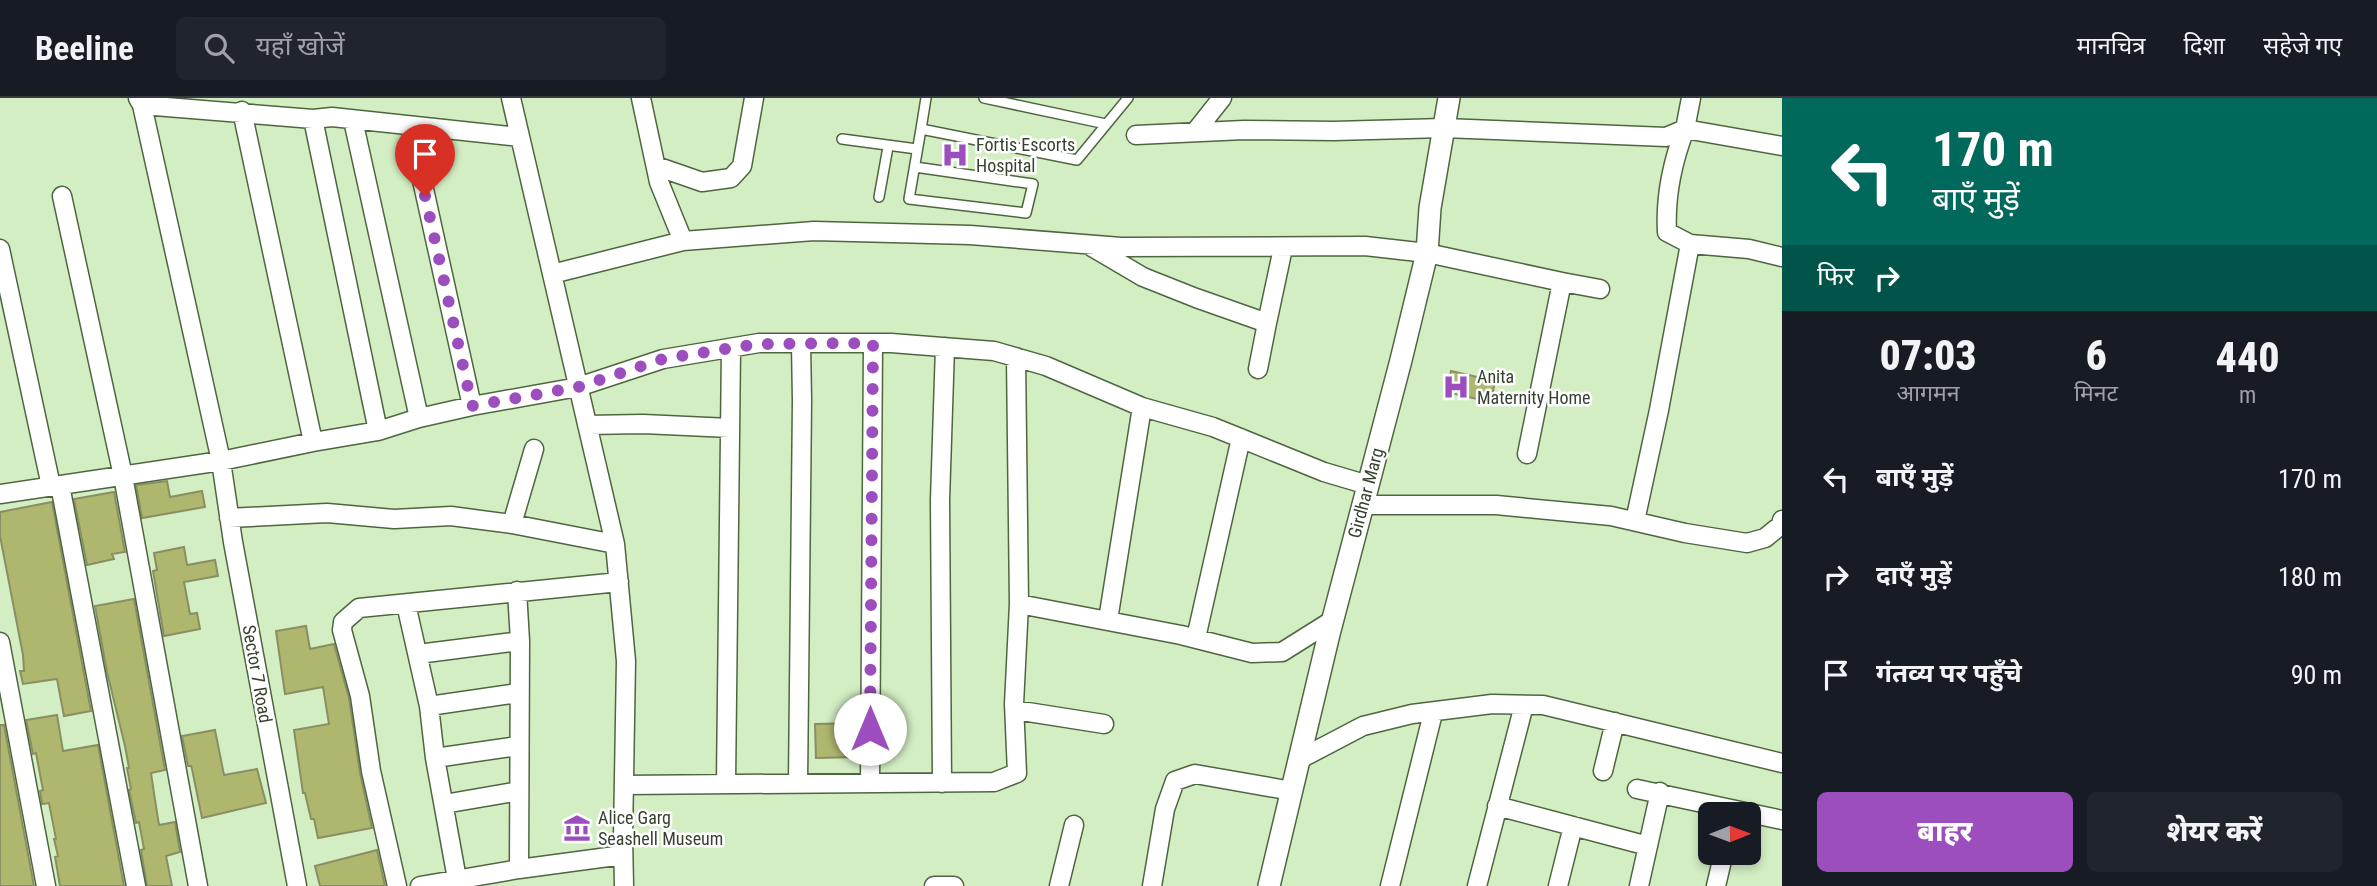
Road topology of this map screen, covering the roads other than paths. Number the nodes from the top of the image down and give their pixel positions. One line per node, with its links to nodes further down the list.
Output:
1 (511, 98): 21 (street)
2 (641, 98): 26 (street)
3 (754, 98): 26 (street)
4 (926, 98): 17 (lane)
5 (984, 98): 14 (lane)
6 (1128, 98): 14 (lane)
7 (1222, 98): 19 (street)
8 (1449, 98): 16 (street, Girdhar Marg)
9 (1691, 98): 18 (street)
10 (140, 102): 11 (street); 58 (street, Sector 7 Road)
11 (242, 111): 12 (street); 55 (street)
12 (313, 118): 13 (street); 53 (street)
13 (353, 120): 15 (street); 50 (street)
14 (1106, 124): 17 (lane)
15 (410, 126): 21 (street); 48 (street)
16 (1444, 128): 18 (street); 19 (street); 35 (street, Girdhar Marg)
17 (921, 129): 25 (lane)
18 (1685, 129): 23 (street); 31 (street)
19 (1195, 132): 20 (street)
20 (1136, 135)
21 (520, 136): 37 (street)
22 (842, 139): 24 (lane)
23 (1782, 146)
24 (888, 147): 25 (lane); 29 (lane)
25 (916, 149): 27 (lane)
26 (656, 166): 30 (street)
27 (915, 167): 27 (lane)
28 (62, 196): 59 (street)
29 (879, 197)
30 (683, 241): 32 (street); 37 (street)
31 (1690, 244): 36 (street); 65 (street)
32 (1088, 245): 34 (street); 40 (street)
33 (0, 248): 60 (street)
34 (1283, 248): 35 (street); 40 (street)
35 (1427, 253): 38 (street); 62 (street, Girdhar Marg)
36 (1782, 257)
37 (552, 274): 47 (street)
38 (1562, 282): 39 (street); 57 (street)
39 (1600, 289)
40 (1267, 323): 46 (street)
41 (801, 343): 42 (street); 44 (street); 91 (street)
42 (873, 343): 43 (street); 92 (street)
43 (945, 347): 45 (street); 93 (street)
44 (731, 348): 47 (street); 52 (street)
45 (1016, 357): 49 (street); 71 (street)
46 (1258, 369)
47 (578, 387): 48 (street); 51 (street)
48 (472, 406): 50 (street)
49 (1142, 407): 54 (street); 72 (street)
50 (419, 418): 53 (street)
51 (587, 425): 52 (street); 67 (street)
52 (730, 428): 90 (street)
53 (378, 431): 55 (street)
54 (1241, 438): 62 (street); 74 (street)
55 (313, 442): 58 (street)
56 (534, 449): 66 (street)
57 (1527, 454)
58 (221, 461): 59 (street); 63 (street, Sector 7 Road)
59 (123, 476): 60 (street); 113 (street)
60 (55, 486): 61 (street); 112 (street)
61 (0, 494)
62 (1365, 495): 65 (street); 73 (street, Girdhar Marg)
63 (229, 518): 66 (street); 114 (street, Sector 7 Road)
64 (1782, 520): 65 (street)
65 (1635, 521)
66 (512, 524): 67 (street)
67 (615, 544): 68 (street)
68 (619, 582): 69 (street); 94 (street)
69 (517, 592): 70 (street); 75 (street)
70 (406, 604): 77 (street); 115 (street)
71 (1019, 604): 72 (street); 81 (street)
72 (1108, 620): 74 (street)
73 (1331, 627): 74 (street); 86 (street, Girdhar Marg)
74 (1196, 638)
75 (520, 641): 77 (street); 78 (street)
76 (0, 642): 111 (street)
77 (418, 654): 80 (street)
78 (518, 694): 80 (street); 85 (street)
79 (1524, 705): 82 (street); 83 (street); 101 (street)
80 (429, 706): 87 (street)
81 (1015, 710): 84 (street); 93 (street)
82 (1433, 713): 86 (street); 123 (street)
83 (1615, 722): 88 (street); 89 (street)
84 (1104, 724)
85 (518, 746): 87 (street); 96 (street)
86 (1302, 750): 97 (street, Girdhar Marg)
87 (435, 758): 100 (street)
88 (1782, 763)
89 (1603, 771)
90 (726, 783): 91 (street); 94 (street)
91 (797, 783): 92 (street)
92 (870, 783): 93 (street)
93 (942, 783)
94 (624, 785): 107 (street)
95 (1637, 789): 98 (street)
96 (519, 792): 100 (street); 109 (street)
97 (1292, 792): 121 (street); 122 (street, Girdhar Marg)
98 (1660, 792): 99 (street); 106 (street)
99 (1698, 802)
100 (444, 804): 110 (street)
101 (1497, 806): 105 (street); 124 (street)
102 (1761, 817): 103 (street)
103 (1782, 820)
104 (1074, 825): 120 (street)
105 (1573, 826): 106 (street); 125 (street)
106 (1648, 846): 126 (street)
107 (624, 855): 109 (street); 117 (street)
108 (1721, 865): 127 (street)
109 (519, 869): 110 (street)
110 (457, 879): 116 (street)
111 (46, 886)
112 (136, 886)
113 (198, 886)
114 (297, 886)
115 (397, 886)
116 (420, 886)
117 (624, 886)
118 (934, 886): 119 (street)
119 (954, 886)
120 (1059, 886)
121 (1152, 886)
122 (1269, 886)
123 (1390, 886)
124 (1477, 886)
125 (1558, 886)
126 (1639, 886)
127 (1716, 886)

